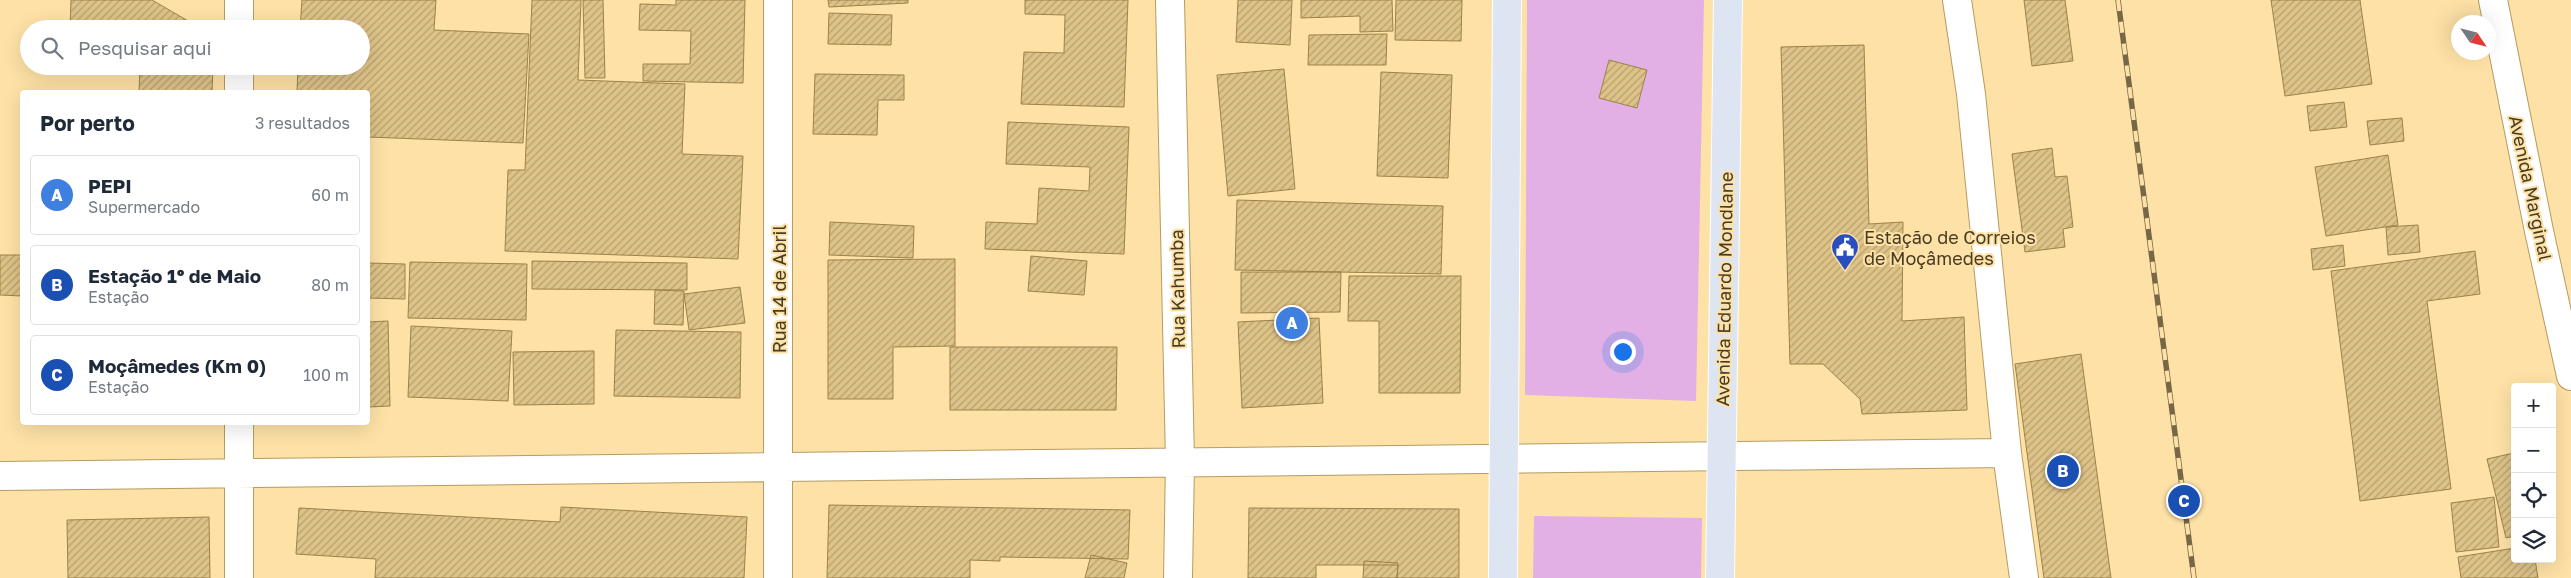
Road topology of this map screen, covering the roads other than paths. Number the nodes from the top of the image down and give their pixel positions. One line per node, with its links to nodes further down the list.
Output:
1 (239, 0): 8 (street)
2 (778, 0): 17 (street, Rua 14 de Abril)
3 (1170, 0): 16 (street, Rua Kahumba)
4 (1507, 0): 15 (main road)
5 (1728, 0): 14 (main road, Avenida Eduardo Mondlane)
6 (1957, 0): 13 (street)
7 (2493, 0): 11 (street, Avenida Marginal)
8 (239, 20)
9 (239, 75): 10 (street)
10 (239, 90)
11 (2571, 376)
12 (239, 425): 18 (street)
13 (2008, 453): 14 (street); 25 (street)
14 (1722, 454): 15 (street); 24 (main road, Avenida Eduardo Mondlane)
15 (1504, 457): 16 (street); 23 (main road)
16 (1180, 462): 17 (street); 22 (street, Rua Kahumba)
17 (779, 466): 18 (street); 21 (street, Rua 14 de Abril)
18 (239, 473): 19 (street); 20 (street)
19 (0, 476)
20 (239, 578)
21 (778, 578)
22 (1178, 578)
23 (1503, 578)
24 (1720, 578)
25 (2024, 578)

